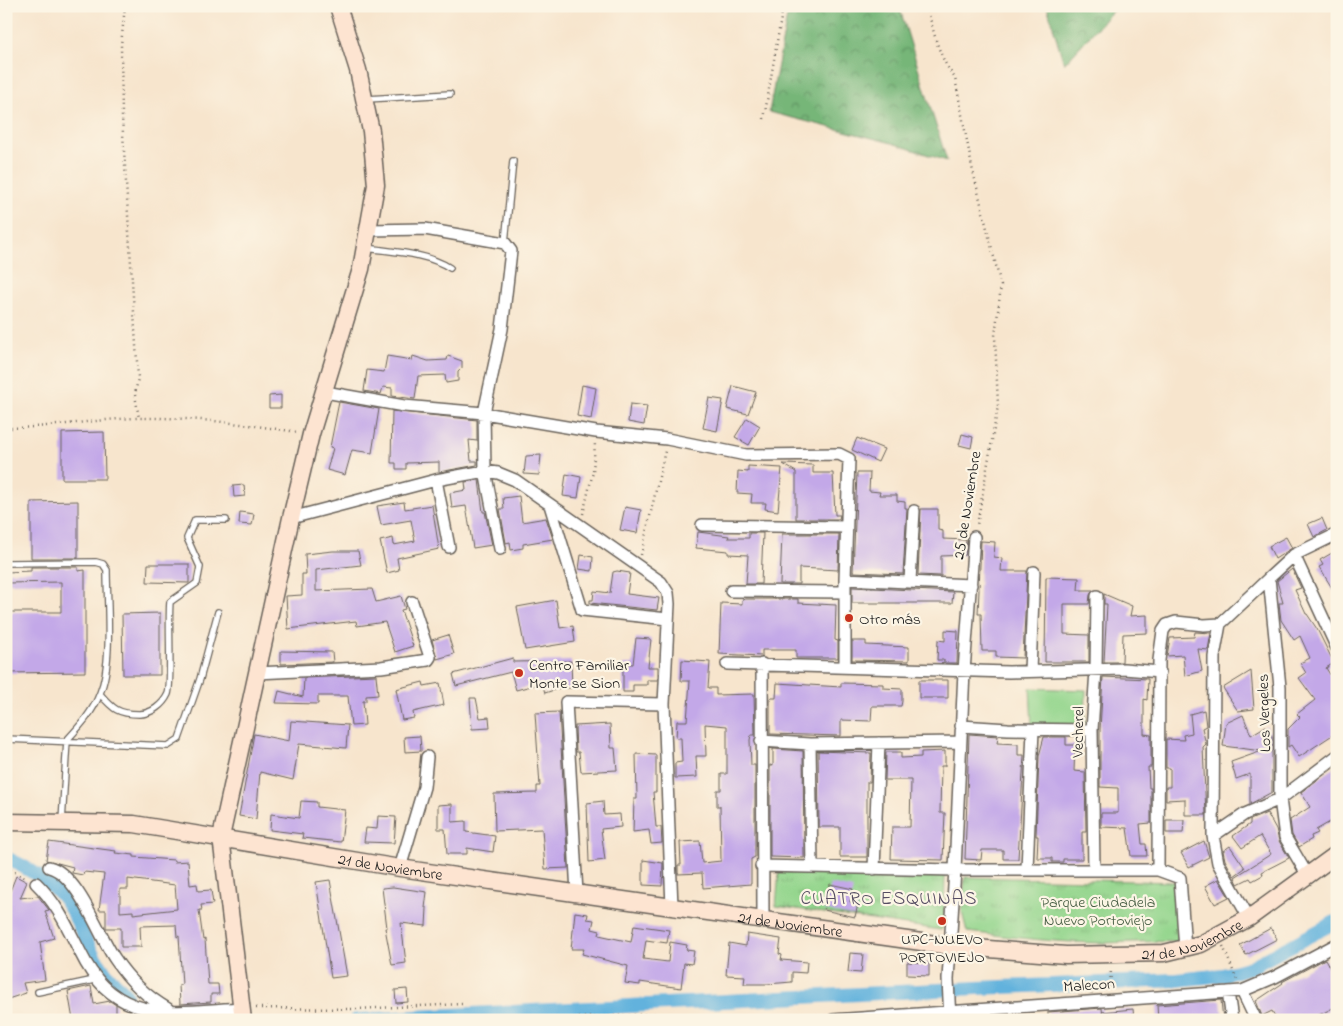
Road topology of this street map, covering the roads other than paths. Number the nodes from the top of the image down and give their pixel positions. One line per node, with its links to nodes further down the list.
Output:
1 (338, 6): 3 (street)
2 (450, 94): 3 (lane)
3 (364, 99): 5 (street)
4 (513, 161): 6 (lane)
5 (369, 230): 6 (street); 7 (street)
6 (505, 242): 10 (street)
7 (365, 248): 8 (lane); 9 (street)
8 (450, 268)
9 (325, 392): 10 (street); 15 (street)
10 (484, 413): 11 (street); 18 (street)
11 (485, 471): 12 (street); 13 (street); 22 (street)
12 (436, 480): 15 (street); 21 (street)
13 (550, 505): 35 (street); 35 (street)
14 (914, 511): 28 (street)
15 (291, 518): 45 (street)
16 (226, 520): 46 (lane)
17 (702, 526): 18 (street)
18 (846, 526): 27 (street)
19 (1337, 534): 23 (street)
20 (974, 537): 29 (street, 25 de Noviembre)
21 (449, 547)
22 (500, 549)
23 (1294, 555): 26 (street); 37 (street)
24 (6, 563): 46 (lane)
25 (1034, 572): 43 (street)
26 (1269, 578): 36 (street); 59 (street, Los Vergeles)
27 (845, 579): 28 (street); 31 (street)
28 (910, 581): 29 (street)
29 (971, 584): 42 (street, 25 de Noviembre)
30 (730, 591): 31 (street)
31 (845, 592): 40 (street)
32 (1097, 596): 41 (street, Vecherel)
33 (412, 602): 45 (street)
34 (218, 612): 52 (lane)
35 (668, 619): 47 (street)
36 (1220, 624): 44 (street); 62 (street)
37 (1337, 648)
38 (727, 664): 39 (street)
39 (762, 664): 40 (street); 53 (street)
40 (845, 666): 42 (street)
41 (1096, 670): 43 (street); 44 (street); 50 (street, Vecherel)
42 (964, 671): 43 (street); 48 (street, 25 de Noviembre)
43 (1030, 671)
44 (1160, 672): 73 (street)
45 (257, 673): 63 (street)
46 (100, 694): 52 (lane)
47 (664, 704): 76 (street); 77 (street)
48 (961, 726): 49 (street); 54 (street, 25 de Noviembre)
49 (1033, 730): 50 (street); 70 (street)
50 (1092, 730): 72 (street, Vecherel)
51 (6, 739): 52 (lane)
52 (67, 740): 61 (lane)
53 (761, 741): 56 (street); 65 (street)
54 (960, 742): 55 (street); 71 (street, 25 de Noviembre)
55 (880, 743): 56 (street); 69 (street)
56 (810, 744): 67 (street)
57 (1337, 756): 59 (street)
58 (427, 757): 68 (street)
59 (1280, 799): 62 (street); 74 (street, Los Vergeles)
60 (6, 822): 61 (street, 21 de Noviembre)
61 (62, 822): 63 (street, 21 de Noviembre)
62 (1213, 836): 78 (street)
63 (221, 837): 68 (street, 21 de Noviembre); 89 (street)
64 (1337, 854): 74 (street, 21 de Noviembre)
65 (761, 866): 67 (street); 79 (street)
66 (49, 867): 88 (street)
67 (812, 867): 69 (street)
68 (400, 868): 76 (street, 21 de Noviembre)
69 (874, 869): 71 (street)
70 (1027, 869): 71 (street); 72 (street)
71 (955, 870): 81 (street, 25 de Noviembre)
72 (1094, 870): 73 (street)
73 (1158, 870): 82 (street)
74 (1308, 876): 78 (street, 21 de Noviembre)
75 (36, 883): 83 (street)
76 (577, 893): 77 (street, 21 de Noviembre)
77 (672, 907): 79 (street, 21 de Noviembre)
78 (1249, 918): 82 (street, 21 de Noviembre)
79 (763, 920): 81 (street, 21 de Noviembre)
80 (1337, 944): 84 (street, Malecon)
81 (950, 946): 82 (street, 21 de Noviembre); 87 (street, 25 de Noviembre)
82 (1185, 949)
83 (98, 979): 85 (lane); 88 (street)
84 (1242, 991): 86 (street, Malecon); 93 (street)
85 (38, 992)
86 (1228, 992): 87 (street, Malecon); 92 (street)
87 (949, 1011): 90 (street, Malecon)
88 (172, 1012): 89 (street)
89 (243, 1014)
90 (879, 1018): 91 (street, Malecon)
91 (833, 1020)
92 (1232, 1020)
93 (1256, 1020)

